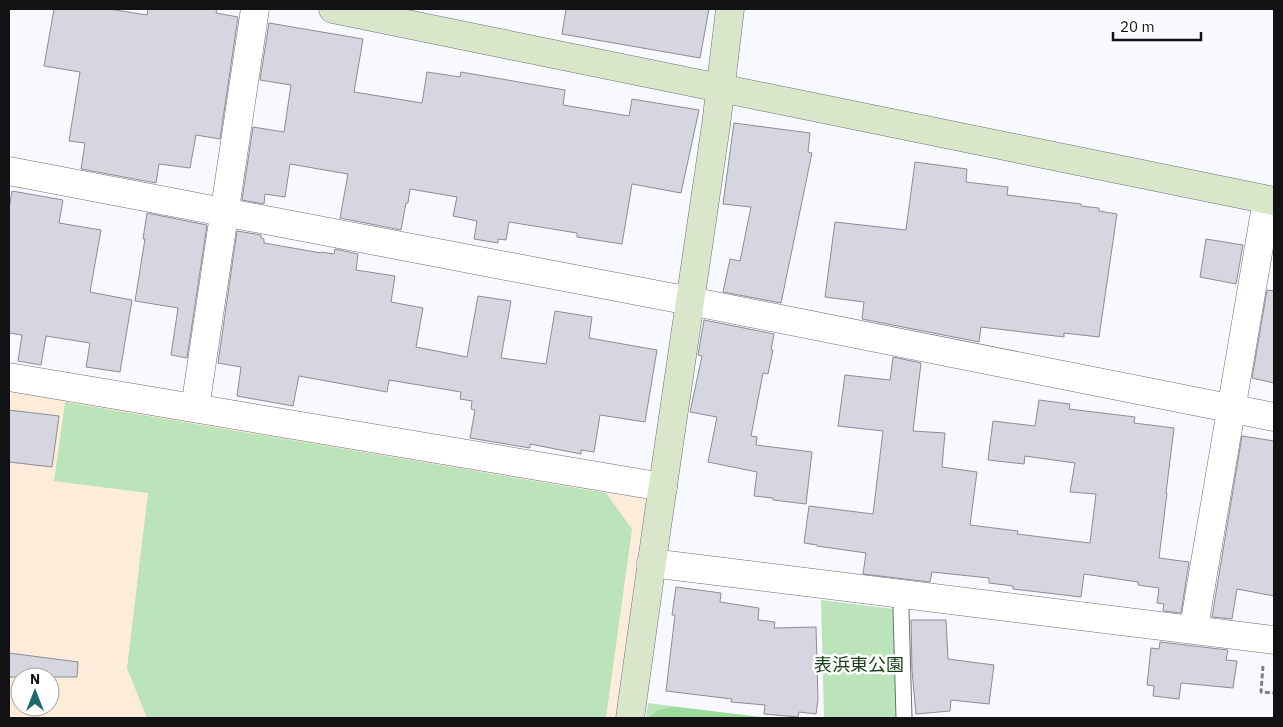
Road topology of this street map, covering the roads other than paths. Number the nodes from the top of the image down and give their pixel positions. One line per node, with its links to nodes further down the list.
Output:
1 (255, 9): 7 (street)
2 (333, 9): 4 (street)
3 (730, 9): 4 (street)
4 (721, 88): 6 (street); 8 (street)
5 (9, 171): 7 (street)
6 (1271, 200): 11 (street)
7 (225, 212): 8 (street); 10 (street)
8 (690, 301): 11 (street); 13 (street)
9 (9, 377): 10 (street)
10 (195, 408): 13 (street)
11 (1232, 408): 12 (street); 16 (street)
12 (1274, 417)
13 (663, 487): 14 (street)
14 (651, 564): 15 (street); 18 (street)
15 (903, 594): 16 (street); 19 (lane)
16 (1195, 630): 17 (street)
17 (1270, 640)
18 (630, 718)
19 (904, 718)

